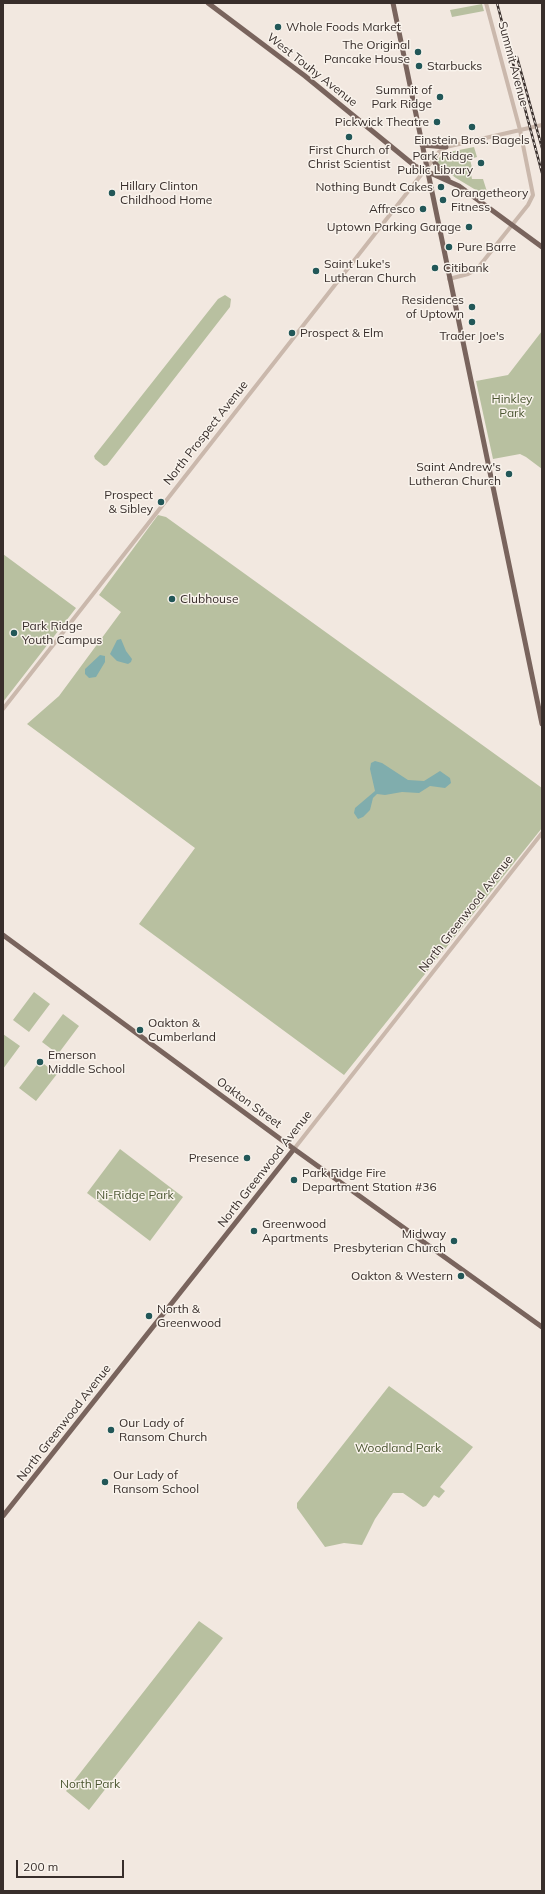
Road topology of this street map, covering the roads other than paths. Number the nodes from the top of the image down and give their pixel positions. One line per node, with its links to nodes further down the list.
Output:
1 (208, 3): 9 (main road, West Touhy Avenue)
2 (393, 3): 6 (main road)
3 (486, 3): 5 (street, Summit Avenue)
4 (542, 125): 5 (street)
5 (520, 130): 7 (street); 11 (street, Summit Avenue)
6 (422, 145): 7 (main road); 9 (main road)
7 (446, 147): 8 (street, North Prospect Avenue)
8 (435, 158): 9 (street, North Prospect Avenue); 10 (main road)
9 (426, 170): 10 (main road, West Touhy Avenue); 13 (main road); 14 (street, North Prospect Avenue)
10 (450, 181): 11 (main road, West Touhy Avenue)
11 (512, 225): 12 (main road, West Touhy Avenue); 13 (street, Summit Avenue)
12 (542, 247)
13 (449, 279): 15 (main road)
14 (3, 709)
15 (542, 724)
16 (542, 833): 18 (street, North Greenwood Avenue)
17 (3, 935): 18 (main road, Oakton Street)
18 (294, 1149): 19 (main road, Oakton Street); 20 (main road, North Greenwood Avenue)
19 (542, 1327)
20 (3, 1516)

